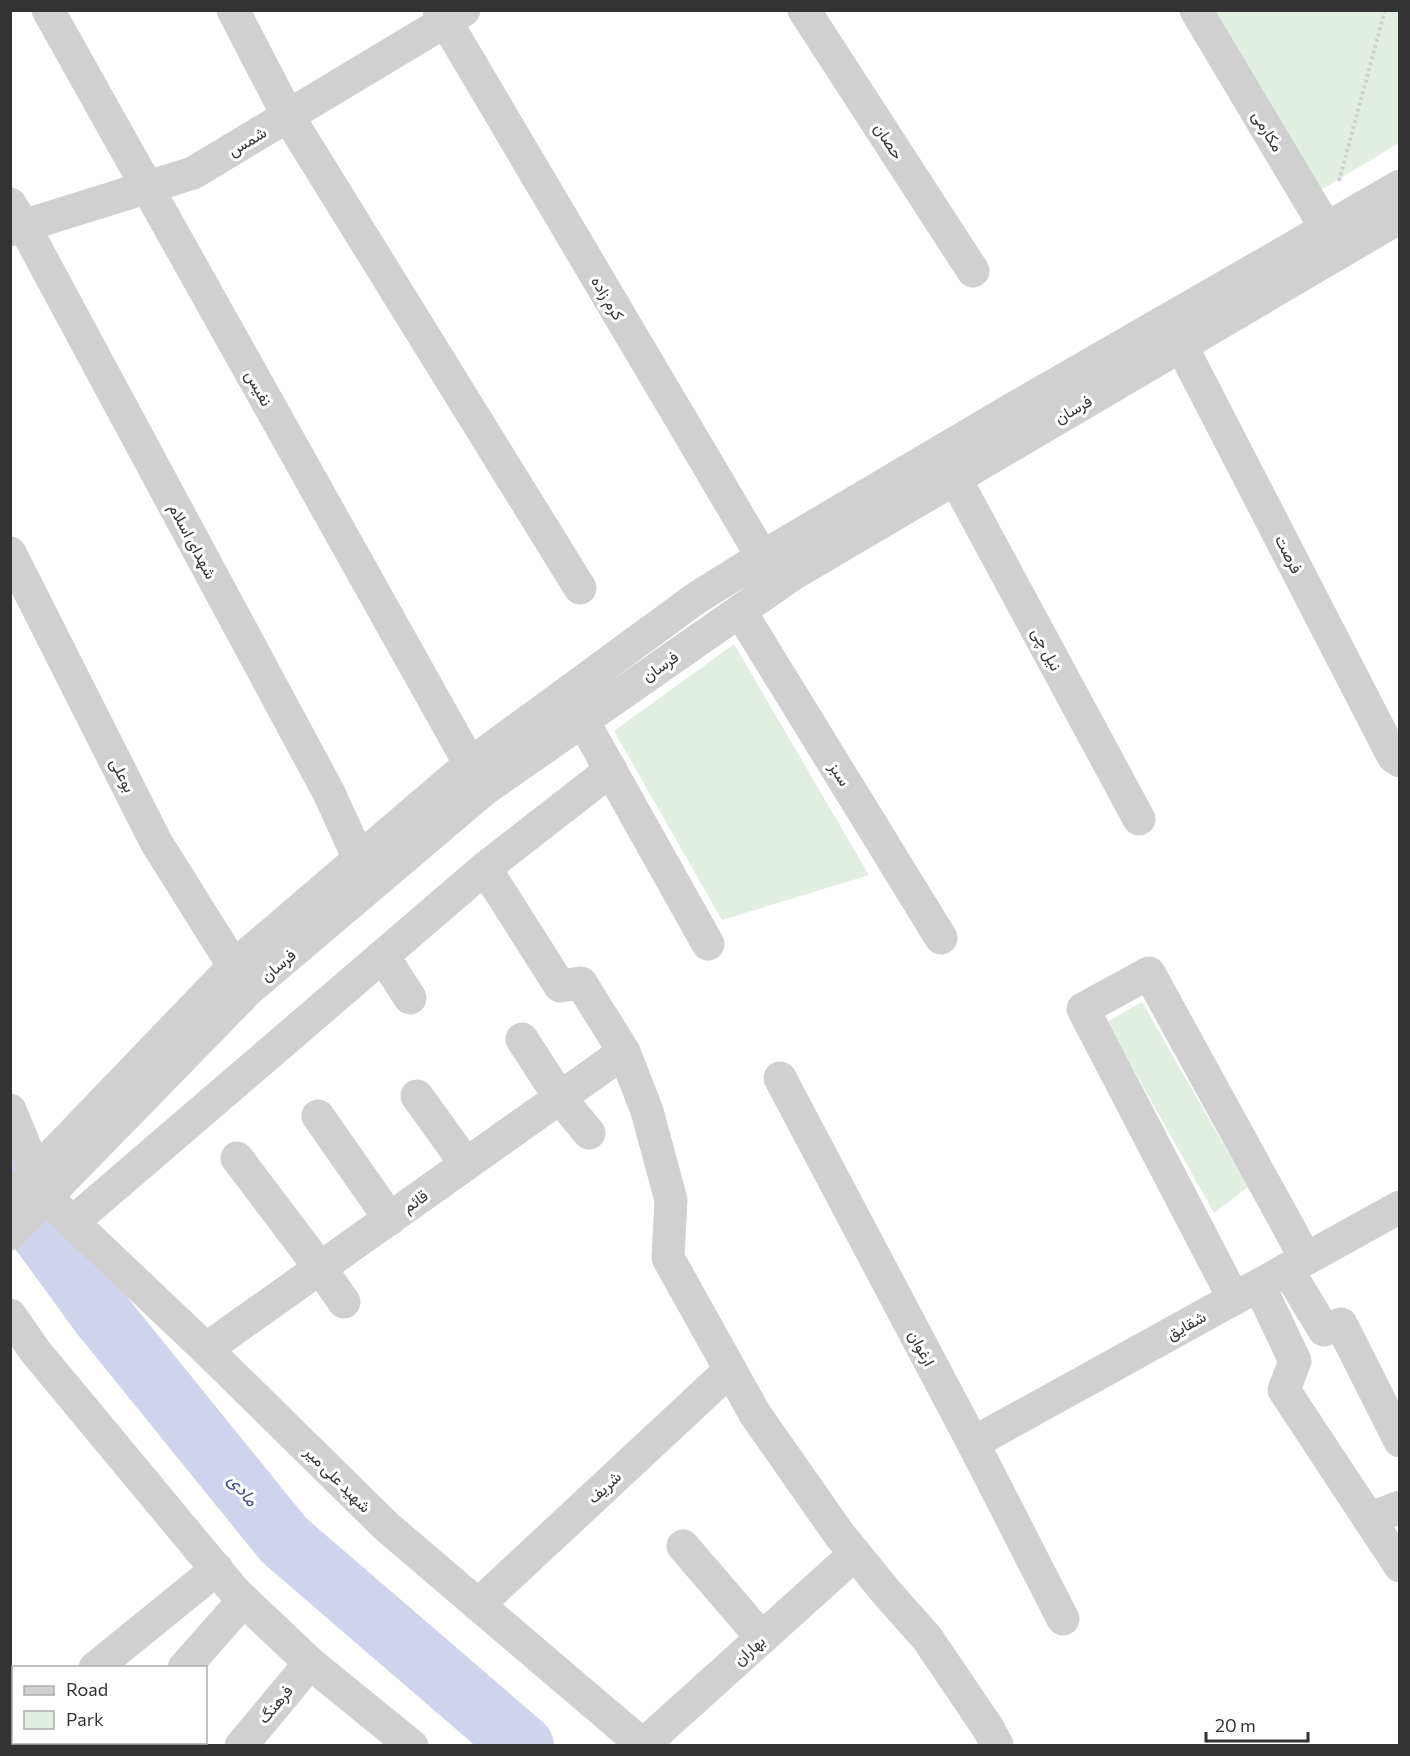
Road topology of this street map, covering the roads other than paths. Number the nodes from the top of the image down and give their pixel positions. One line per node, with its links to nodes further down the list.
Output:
1 (48, 10): 8 (street, نفیس)
2 (233, 10): 6 (street)
3 (804, 10): 12 (street, حصان)
4 (1196, 10): 11 (street, مکارمی)
5 (449, 14): 6 (street, شمس); 16 (street, کرم زاده)
6 (288, 116): 8 (street, شمس); 17 (street)
7 (1400, 186): 11 (street, فرسان)
8 (146, 187): 10 (street, شمس); 21 (street, نفیس)
9 (1400, 217): 11 (street, فرسان)
10 (15, 220): 24 (street, شهدای اسلام)
11 (1333, 240): 13 (street, فرسان); 16 (street, فرسان)
12 (973, 272)
13 (1181, 345): 14 (street, فرسان); 20 (street, فرصت)
14 (955, 478): 16 (street, فرسان); 23 (street, نیل چی)
15 (10, 553): 29 (street, بوعلی)
16 (770, 571): 18 (street, فرسان); 21 (street, فرسان)
17 (580, 588)
18 (740, 610): 19 (street, فرسان); 26 (street, سبز)
19 (583, 721): 22 (street); 29 (street, فرسان)
20 (1400, 761)
21 (470, 764): 24 (street, فرسان)
22 (611, 770): 25 (street); 27 (street)
23 (1139, 819)
24 (358, 859): 29 (street, فرسان)
25 (484, 868): 28 (street); 32 (street)
26 (941, 938)
27 (708, 944)
28 (383, 956): 30 (street); 45 (street)
29 (241, 978): 41 (street, فرسان)
30 (410, 998)
31 (522, 1039): 35 (street)
32 (624, 1052): 35 (street, قائم); 53 (street)
33 (780, 1078): 55 (street, ارغوان)
34 (417, 1096): 40 (street)
35 (560, 1098): 38 (street); 40 (street, قائم)
36 (10, 1110): 41 (street)
37 (318, 1116): 44 (street)
38 (589, 1133)
39 (237, 1158): 48 (street)
40 (466, 1164): 44 (street, قائم)
41 (41, 1184): 42 (street, فرسان); 45 (street, شهید علی میر); 46 (street, فرسان)
42 (10, 1198)
43 (1400, 1207): 47 (street, شقایق)
44 (390, 1219): 48 (street, قائم)
45 (73, 1222): 52 (street, شهید علی میر)
46 (10, 1234)
47 (1297, 1264): 49 (street, شقایق); 49 (street); 54 (street)
48 (320, 1268): 50 (street); 52 (street, قائم)
49 (1246, 1292): 55 (street, شقایق); 57 (street)
50 (344, 1302)
51 (10, 1315): 61 (street)
52 (206, 1349): 63 (street, شهید علی میر)
53 (730, 1370): 59 (street); 63 (street, شریف)
54 (1400, 1441)
55 (973, 1443): 64 (street, ارغوان)
56 (1400, 1507): 57 (street)
57 (1369, 1519): 60 (street)
58 (683, 1546): 65 (street)
59 (855, 1554): 65 (street, بهاران); 69 (street)
60 (1400, 1566)
61 (217, 1569): 62 (street); 67 (street)
62 (244, 1600): 66 (street); 68 (street)
63 (478, 1605): 72 (street, شهید علی میر)
64 (1063, 1618)
65 (762, 1638): 72 (street, بهاران)
66 (309, 1664): 70 (street, فرهنگ); 71 (street)
67 (97, 1666)
68 (186, 1666)
69 (984, 1740)
70 (241, 1746)
71 (412, 1746)
72 (644, 1746)

